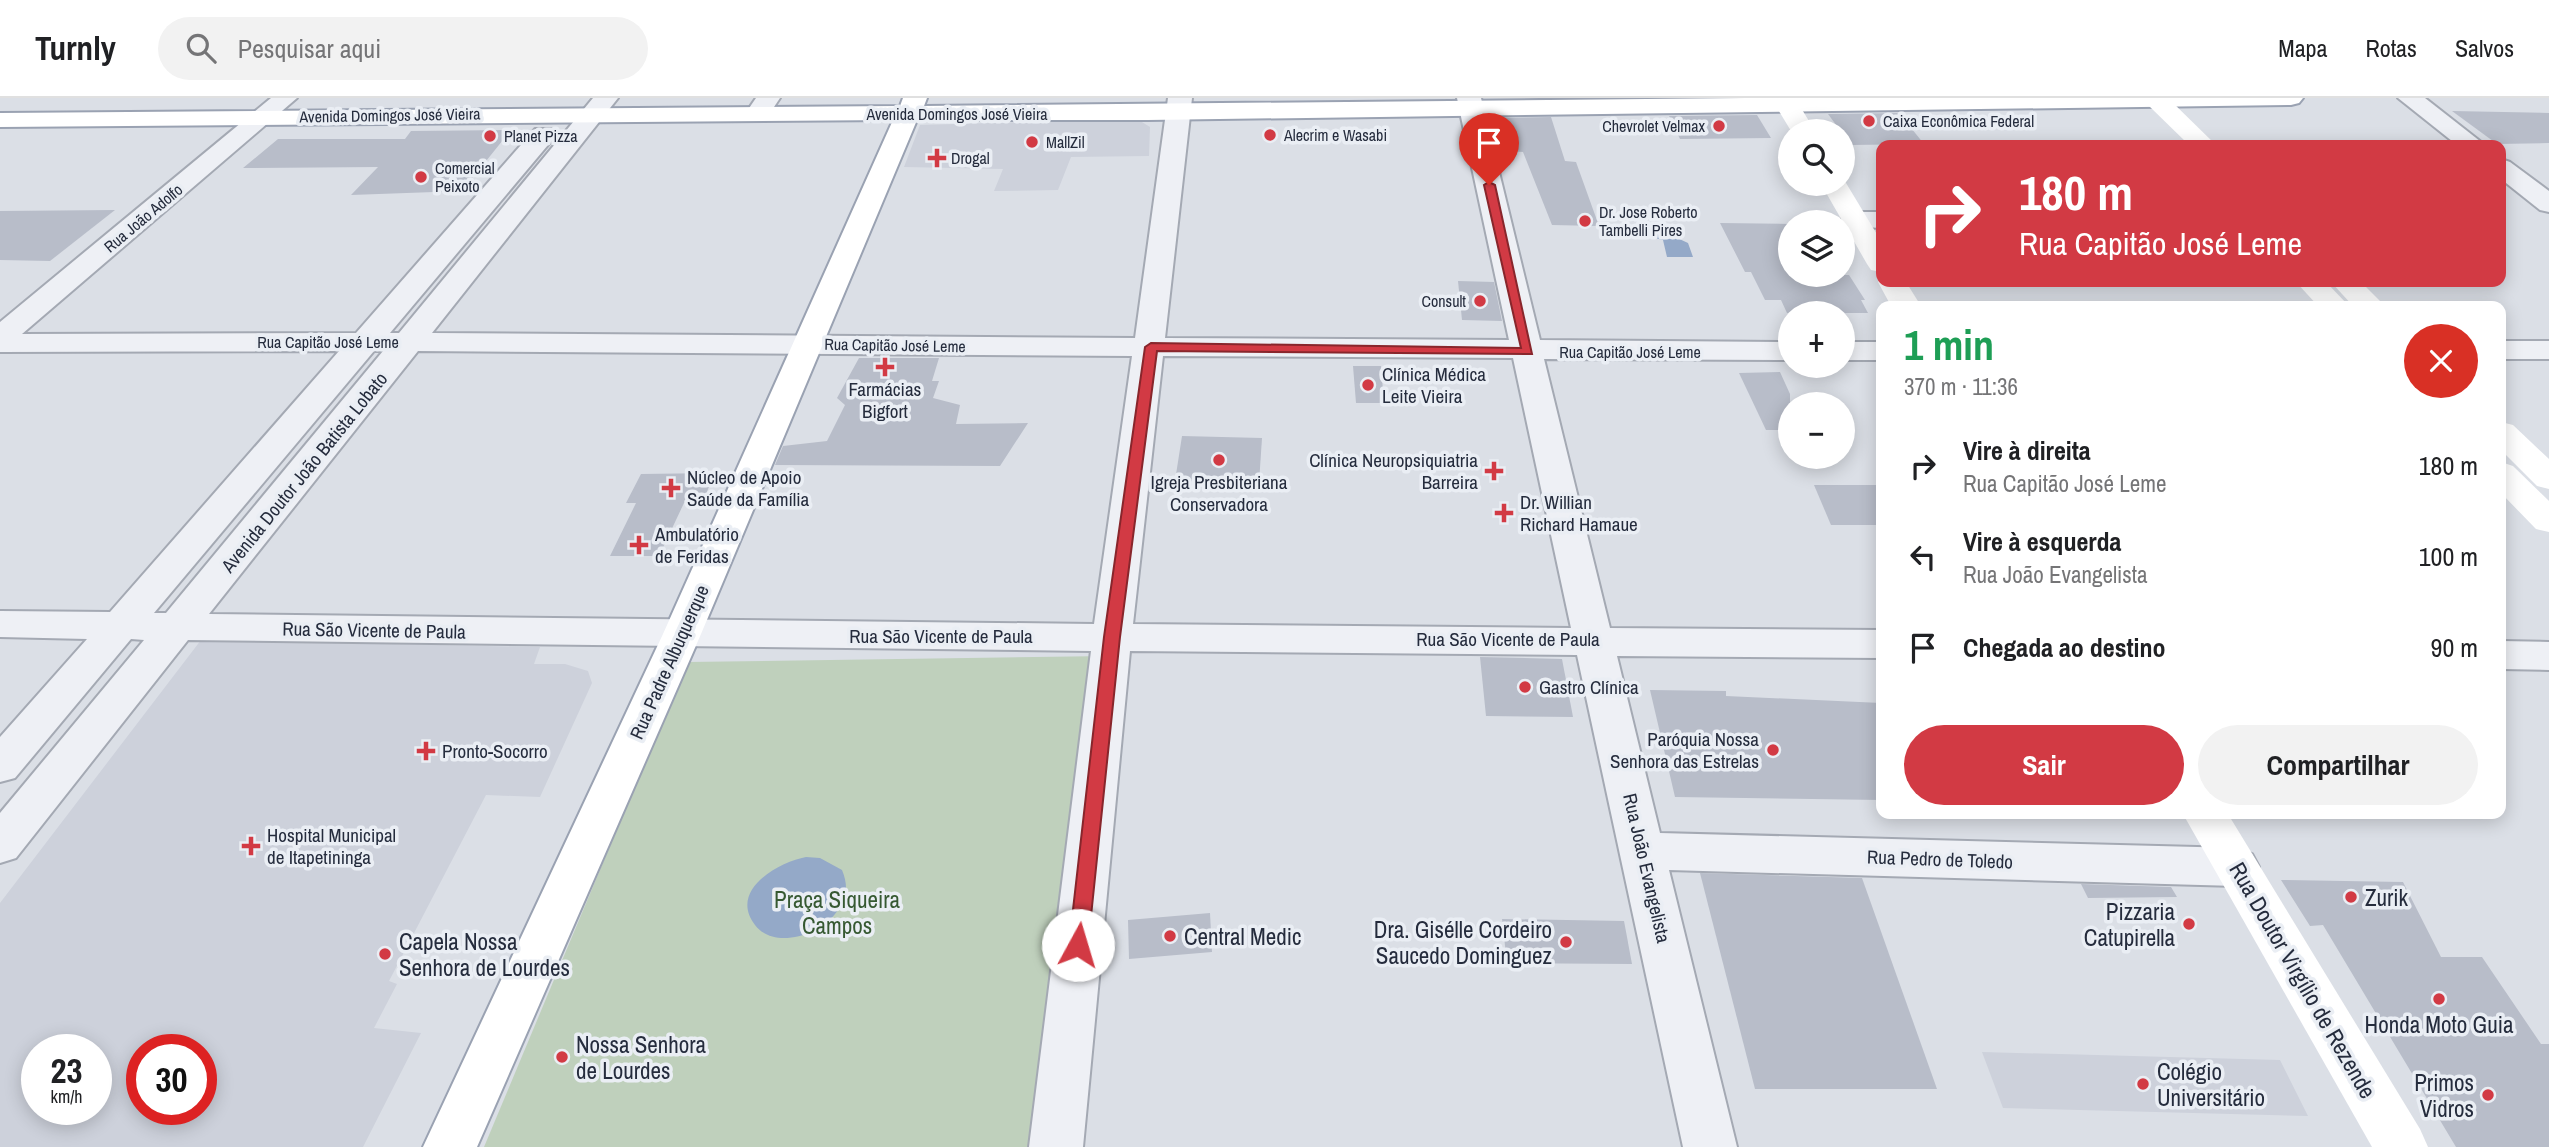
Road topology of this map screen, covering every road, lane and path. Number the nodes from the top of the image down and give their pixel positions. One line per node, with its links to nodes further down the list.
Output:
1 (285, 98): 12 (street, Rua João Adolfo)
2 (2291, 98): 5 (main road, Avenida Domingos José Vieira)
3 (2410, 98): 17 (street)
4 (2127, 99): 5 (main road, Avenida Domingos José Vieira); 6 (main road, Avenida Domingos José Vieira); 15 (main road)
5 (2155, 99): 16 (main road)
6 (1785, 101): 7 (main road, Avenida Domingos José Vieira); 13 (main road)
7 (1470, 103): 8 (main road, Avenida Domingos José Vieira); 38 (street, Rua João Evangelista)
8 (1179, 105): 11 (main road, Avenida Domingos José Vieira); 32 (street)
9 (584, 106): 10 (main road, Avenida Domingos José Vieira); 12 (main road, Avenida Domingos José Vieira); 28 (street, Avenida Doutor João Batista Lobato); 29 (street, Avenida Doutor João Batista Lobato)
10 (762, 106): 11 (main road, Avenida Domingos José Vieira)
11 (911, 106): 31 (main road, Rua Padre Albuquerque)
12 (262, 117): 14 (main road, Avenida Domingos José Vieira); 27 (street, Rua João Adolfo)
13 (1796, 119)
14 (0, 120)
15 (2168, 140)
16 (2198, 140)
17 (2465, 140)
18 (2506, 171): 20 (street)
19 (1845, 196): 21 (main road)
20 (2549, 204)
21 (1868, 220): 22 (main road)
22 (1876, 247)
23 (2315, 287): 25 (main road)
24 (2350, 287): 26 (main road)
25 (2329, 301)
26 (2365, 301)
27 (0, 337)
28 (365, 342): 29 (street, Rua Capitão José Leme); 30 (street, Rua Capitão José Leme); 45 (street, Avenida Doutor João Batista Lobato)
29 (409, 342): 31 (street, Rua Capitão José Leme); 46 (street, Avenida Doutor João Batista Lobato)
30 (0, 344)
31 (807, 344): 32 (street, Rua Capitão José Leme); 50 (main road, Rua Padre Albuquerque)
32 (1151, 347): 38 (street, Rua Capitão José Leme); 47 (street)
33 (2506, 350): 34 (street)
34 (2549, 350)
35 (1778, 351): 38 (street, Rua Capitão José Leme)
36 (1855, 351): 37 (street)
37 (1876, 351)
38 (1528, 352): 48 (street, Rua João Evangelista)
39 (2506, 437): 41 (main road)
40 (2506, 468): 41 (main road)
41 (2543, 472)
42 (2506, 478): 43 (main road)
43 (2549, 522)
44 (0, 624): 45 (street, Rua São Vicente de Paula)
45 (121, 625): 46 (street, Rua São Vicente de Paula); 53 (street, Avenida Doutor João Batista Lobato)
46 (179, 627): 50 (street, Rua São Vicente de Paula); 55 (street, Avenida Doutor João Batista Lobato)
47 (1112, 637): 48 (street, Rua São Vicente de Paula); 50 (street, Rua São Vicente de Paula); 59 (street)
48 (1594, 639): 49 (street, Rua São Vicente de Paula); 56 (street, Rua João Evangelista)
49 (1876, 644)
50 (674, 651): 58 (main road, Rua Padre Albuquerque)
51 (2506, 655): 52 (street)
52 (2549, 656)
53 (0, 766)
54 (2208, 819): 57 (main road, Rua Doutor Virgílio de Rezende)
55 (0, 845)
56 (1643, 851): 57 (street, Rua Pedro de Toledo); 60 (street, Rua João Evangelista)
57 (2236, 867): 61 (main road, Rua Doutor Virgílio de Rezende)
58 (450, 1147)
59 (1056, 1147)
60 (1710, 1147)
61 (2401, 1147)

